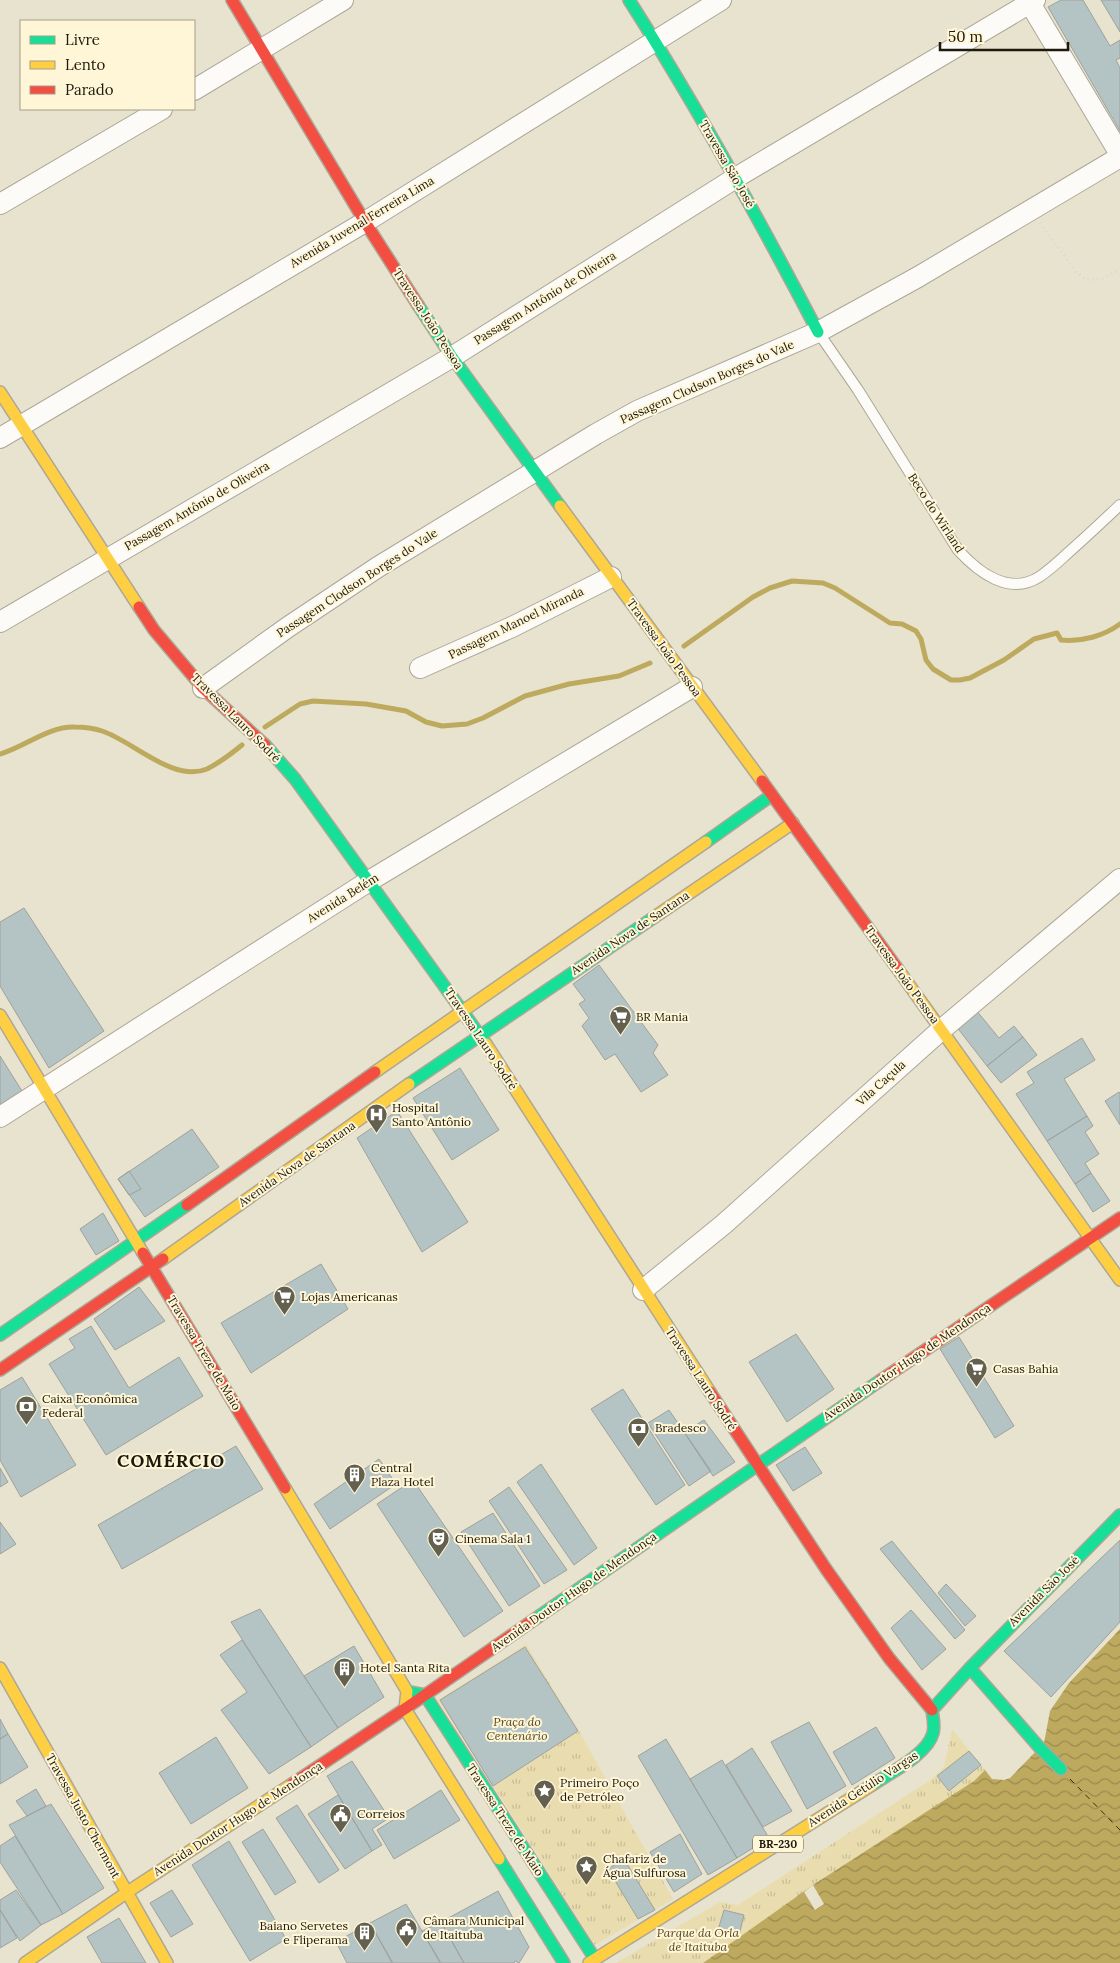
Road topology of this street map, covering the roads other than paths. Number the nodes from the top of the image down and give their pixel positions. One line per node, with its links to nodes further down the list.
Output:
1 (232, 0): 7 (street, Travessa João Pessoa)
2 (343, 0): 7 (street)
3 (629, 0): 6 (street, Travessa São José)
4 (721, 0): 6 (street, Avenida Juvenal Ferreira Lima)
5 (1031, 1): 10 (street); 11 (street, Passagem Antônio de Oliveira)
6 (655, 40): 11 (street, Travessa São José); 13 (street, Avenida Juvenal Ferreira Lima)
7 (263, 50): 8 (street); 13 (street, Travessa João Pessoa)
8 (195, 89)
9 (160, 110): 12 (street)
10 (1120, 156): 14 (street, Passagem Clodson Borges do Vale)
11 (736, 177): 14 (street, Travessa São José); 15 (street, Passagem Antônio de Oliveira)
12 (0, 204)
13 (365, 222): 15 (street, Travessa João Pessoa); 17 (street, Avenida Juvenal Ferreira Lima)
14 (818, 332): 19 (street, Passagem Clodson Borges do Vale); 20 (lane, Beco do Wirland)
15 (452, 357): 19 (street, Travessa João Pessoa); 21 (street, Passagem Antônio de Oliveira)
16 (0, 392): 17 (street, Travessa Lauro Sodré)
17 (21, 426): 18 (street, Avenida Juvenal Ferreira Lima); 21 (street, Travessa Lauro Sodré)
18 (0, 438)
19 (535, 472): 22 (street, Travessa João Pessoa); 26 (street, Passagem Clodson Borges do Vale)
20 (1120, 505)
21 (107, 559): 23 (street, Passagem Antônio de Oliveira); 26 (street, Travessa Lauro Sodré)
22 (611, 577): 24 (street, Passagem Manoel Miranda); 25 (street, Travessa João Pessoa)
23 (0, 622)
24 (420, 668)
25 (692, 687): 27 (street, Travessa João Pessoa); 30 (street, Avenida Belém)
26 (204, 688): 30 (street, Travessa Lauro Sodré)
27 (772, 795): 28 (street, Travessa João Pessoa); 31 (street, Avenida Nova de Santana)
28 (793, 823): 32 (street, Avenida Nova de Santana); 35 (street, Travessa João Pessoa)
29 (1120, 879): 35 (street, Vila Caçula)
30 (369, 881): 33 (street, Travessa Lauro Sodré); 37 (street, Avenida Belém)
31 (591, 932): 32 (street); 33 (street, Avenida Nova de Santana)
32 (604, 952): 36 (street, Avenida Nova de Santana)
33 (462, 1010): 36 (street, Travessa Lauro Sodré); 39 (street, Avenida Nova de Santana)
34 (0, 1015): 37 (street, Travessa Treze de Maio)
35 (941, 1030): 42 (street, Travessa João Pessoa); 46 (street, Vila Caçula)
36 (480, 1035): 39 (street, Avenida Nova de Santana); 46 (street, Travessa Lauro Sodré)
37 (44, 1089): 38 (street, Avenida Belém); 43 (street, Travessa Treze de Maio)
38 (0, 1117)
39 (294, 1148): 40 (street, Avenida Nova de Santana); 40 (street, Avenida Nova de Santana)
40 (235, 1189): 43 (street, Avenida Nova de Santana); 44 (street, Avenida Nova de Santana)
41 (1120, 1218): 42 (street, Avenida Doutor Hugo de Mendonça)
42 (1090, 1238): 45 (street, Travessa João Pessoa); 49 (street, Avenida Doutor Hugo de Mendonça)
43 (137, 1241): 44 (street, Travessa Treze de Maio); 47 (street, Avenida Nova de Santana)
44 (152, 1267): 48 (street, Avenida Nova de Santana); 53 (street, Travessa Treze de Maio)
45 (1120, 1280)
46 (644, 1290): 49 (street, Travessa Lauro Sodré)
47 (0, 1334)
48 (0, 1370)
49 (757, 1464): 54 (street, Avenida Doutor Hugo de Mendonça); 56 (street, Travessa Lauro Sodré)
50 (1120, 1515): 52 (street, Avenida São José)
51 (0, 1668): 59 (street, Travessa Justo Chermont)
52 (970, 1668): 56 (street, Avenida São José); 57 (street)
53 (407, 1691): 54 (street); 55 (street)
54 (425, 1695): 55 (street, Avenida Doutor Hugo de Mendonça); 58 (street, Travessa Treze de Maio)
55 (405, 1710): 58 (street, Travessa Treze de Maio); 59 (street, Avenida Doutor Hugo de Mendonça)
56 (932, 1710): 60 (street, Avenida Getúlio Vargas / BR-230)
57 (1061, 1769)
58 (486, 1815): 60 (street, Travessa Treze de Maio); 63 (street, Travessa Treze de Maio)
59 (126, 1893): 61 (street, Avenida Doutor Hugo de Mendonça); 62 (street, Travessa Justo Chermont)
60 (592, 1961)
61 (25, 1963)
62 (167, 1963)
63 (564, 1963)

